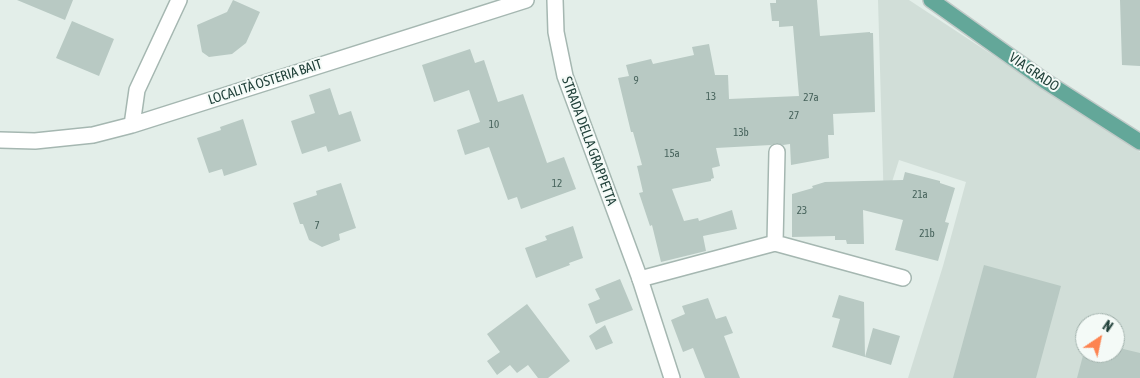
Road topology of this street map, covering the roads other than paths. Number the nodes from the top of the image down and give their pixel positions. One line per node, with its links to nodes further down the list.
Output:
1 (179, 0): 5 (street)
2 (526, 0): 5 (street, LOCALITÀ OSTERIA BAIT)
3 (555, 0): 11 (street, STRADA DELLA GRAPPETTA)
4 (930, 0): 7 (main road, VIA GRADO)
5 (132, 125): 6 (street, LOCALITÀ OSTERIA BAIT)
6 (0, 140)
7 (1140, 142)
8 (777, 152): 9 (street)
9 (775, 243): 10 (street); 11 (street)
10 (903, 278)
11 (640, 279): 12 (street, STRADA DELLA GRAPPETTA)
12 (672, 378)

